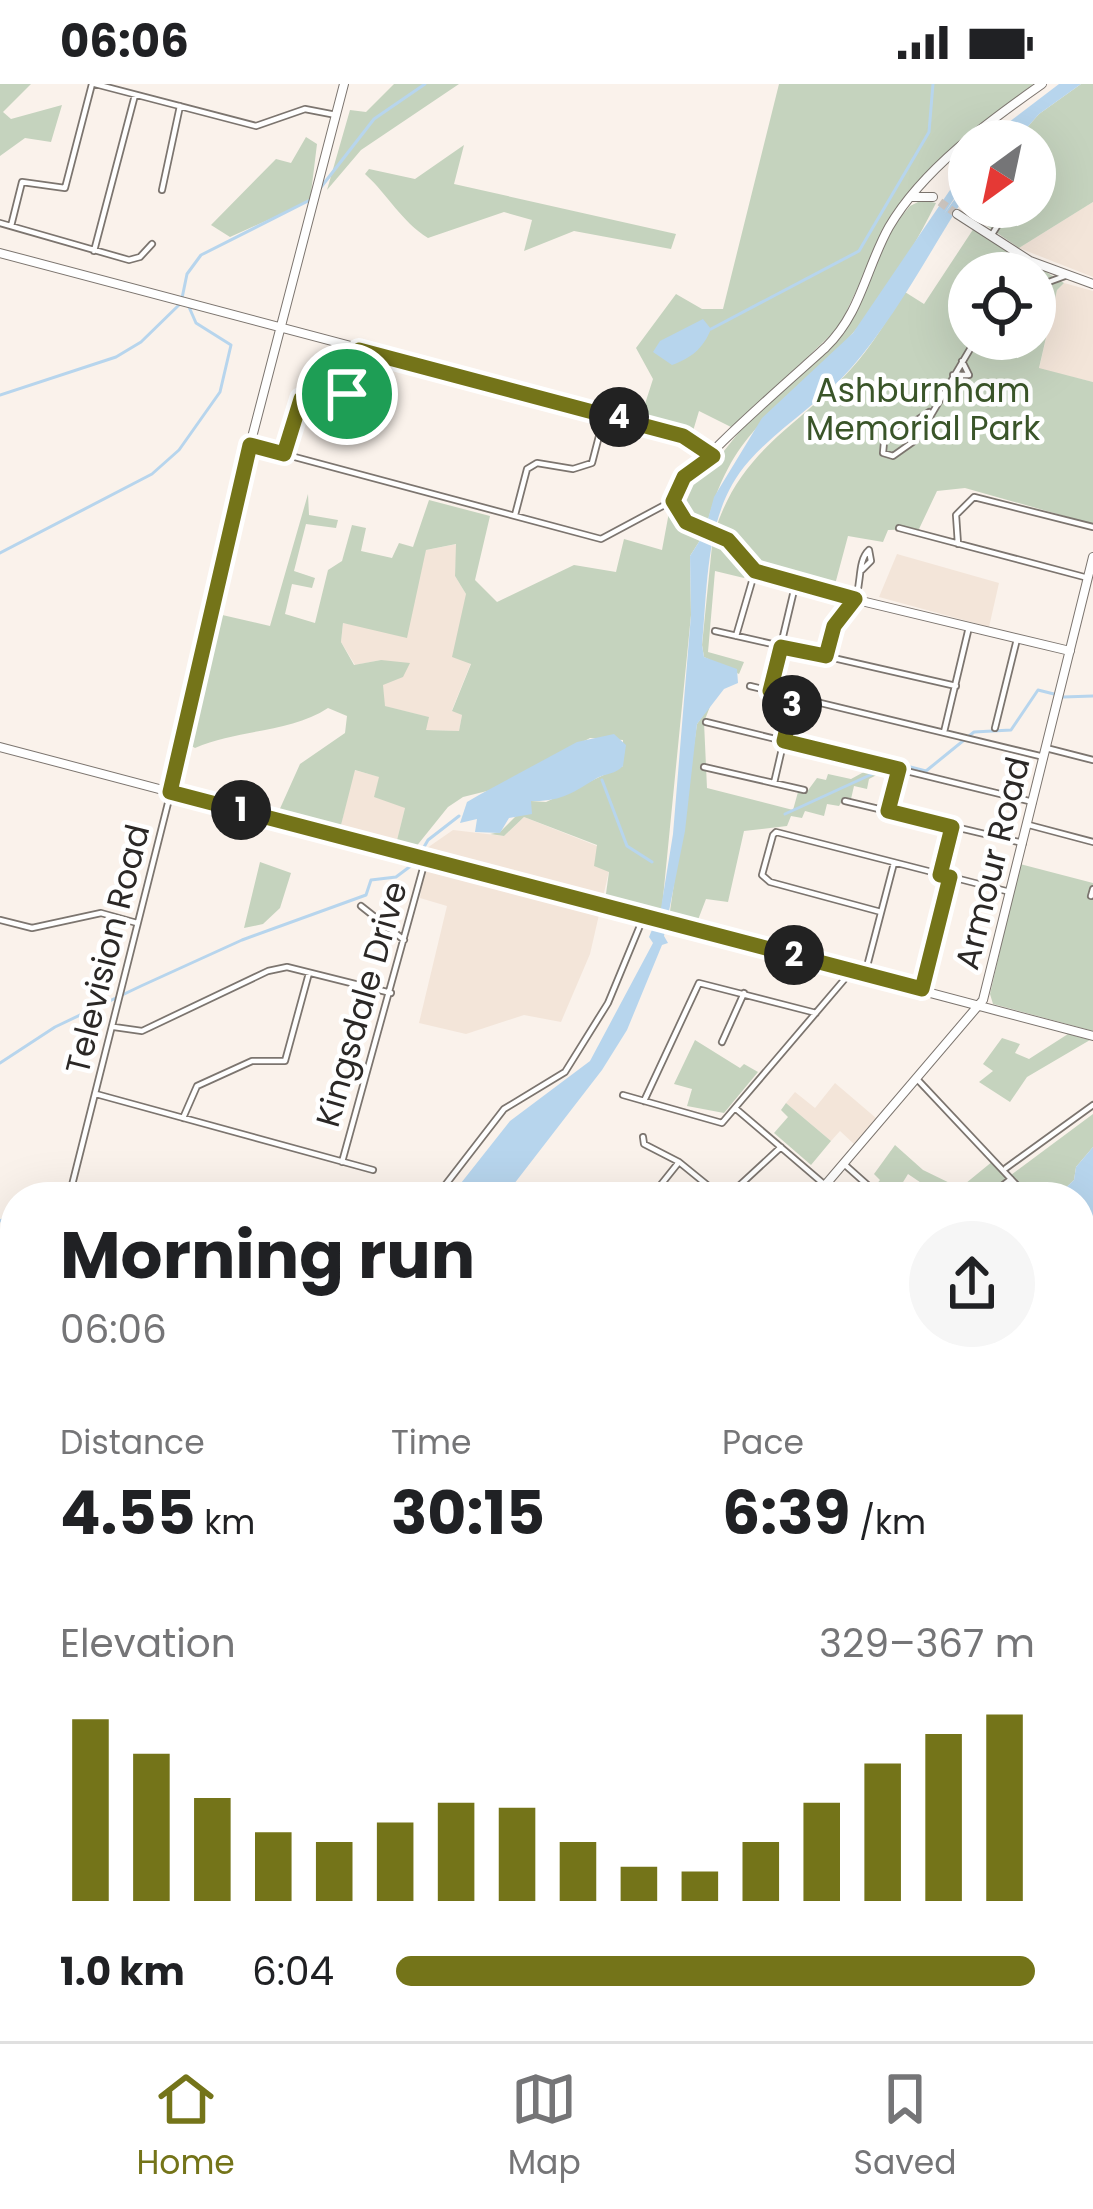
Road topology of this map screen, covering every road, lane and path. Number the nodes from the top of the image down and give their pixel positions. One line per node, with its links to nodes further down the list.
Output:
1 (93, 84): 4 (street); 11 (street)
2 (344, 84): 6 (main road, Television Road)
3 (1042, 84): 7 (main road)
4 (135, 94): 5 (street); 16 (street)
5 (180, 106): 6 (street); 8 (street)
6 (336, 115): 21 (main road, Television Road)
7 (929, 180): 9 (main road); 9 (main road)
8 (162, 190)
9 (913, 197): 29 (main road)
10 (0, 223): 11 (street)
11 (11, 226): 16 (street)
12 (979, 228): 14 (main road)
13 (996, 228): 14 (street)
14 (991, 236): 18 (main road)
15 (152, 244): 16 (street)
16 (94, 251)
17 (0, 253): 21 (main road)
18 (1065, 276): 19 (street); 20 (main road)
19 (1056, 279)
20 (1093, 284)
21 (280, 329): 22 (main road); 27 (main road, Television Road)
22 (359, 350): 26 (main road); 28 (street)
23 (962, 361): 24 (street); 24 (street)
24 (953, 375): 25 (street)
25 (929, 412): 25 (street)
26 (605, 413): 29 (main road); 31 (street)
27 (250, 445): 28 (street); 64 (main road, Television Road)
28 (284, 454): 31 (street)
29 (713, 456): 30 (main road)
30 (674, 505): 31 (street); 37 (main road)
31 (514, 515)
32 (1093, 527): 34 (street)
33 (899, 528): 34 (street)
34 (958, 544): 38 (street)
35 (1093, 557): 38 (main road, Armour Road)
36 (862, 570): 41 (street)
37 (755, 571): 39 (main road); 44 (street)
38 (1088, 578): 40 (main road, Armour Road)
39 (795, 586): 41 (main road); 46 (street)
40 (1089, 592): 47 (main road, Armour Road)
41 (855, 599): 42 (main road); 48 (street)
42 (969, 626): 45 (main road); 50 (street)
43 (715, 631): 44 (street)
44 (736, 635): 46 (street)
45 (1018, 639): 47 (main road); 54 (street)
46 (781, 647): 48 (street); 51 (street)
47 (1070, 651): 58 (main road, Armour Road)
48 (826, 656): 50 (street)
49 (750, 686): 51 (street)
50 (956, 686): 55 (street)
51 (770, 691): 52 (street)
52 (794, 697): 55 (street); 56 (street)
53 (706, 722): 56 (street)
54 (995, 728)
55 (944, 733): 58 (street)
56 (784, 741): 61 (street); 62 (street)
57 (0, 747): 64 (main road)
58 (1045, 752): 59 (street); 66 (main road, Armour Road)
59 (1093, 760)
60 (704, 767): 62 (street)
61 (899, 769): 66 (street); 67 (street)
62 (774, 783): 63 (street)
63 (804, 790)
64 (170, 792): 72 (main road); 81 (street, Television Road)
65 (845, 801): 67 (street)
66 (1033, 802): 68 (main road, Armour Road)
67 (888, 811): 69 (street)
68 (1027, 825): 70 (street); 71 (main road, Armour Road)
69 (952, 827): 71 (street); 74 (street)
70 (1093, 842)
71 (1023, 843): 76 (main road, Armour Road)
72 (426, 858): 79 (main road); 82 (street, Kingsdale Drive)
73 (894, 863): 74 (street); 78 (street); 78 (street)
74 (940, 875): 75 (street)
75 (950, 877): 76 (street); 86 (street)
76 (1010, 892): 89 (main road, Armour Road)
77 (361, 906): 82 (street)
78 (881, 913): 85 (street)
79 (644, 916): 83 (main road); 110 (street)
80 (0, 920): 81 (street)
81 (137, 922): 91 (street, Television Road)
82 (404, 940): 87 (street, Kingsdale Drive)
83 (852, 971): 85 (main road); 90 (street)
84 (309, 973): 87 (street); 91 (street); 100 (street)
85 (865, 974): 86 (main road)
86 (922, 989): 89 (main road)
87 (391, 993): 103 (street, Kingsdale Drive)
88 (744, 993): 90 (street); 93 (street); 97 (street)
89 (980, 1005): 92 (main road); 94 (main road, Armour Road)
90 (817, 1013): 99 (street)
91 (111, 1027): 95 (street, Television Road)
92 (1093, 1036)
93 (722, 1042)
94 (917, 1079): 105 (main road, Armour Road); 106 (street)
95 (95, 1094): 100 (street); 109 (street, Television Road)
96 (623, 1095): 97 (street)
97 (644, 1100): 99 (street)
98 (1093, 1105): 106 (street)
99 (735, 1108): 102 (street)
100 (183, 1118): 103 (street)
101 (643, 1137): 104 (street)
102 (781, 1147): 113 (street); 114 (street)
103 (342, 1162): 107 (street)
104 (679, 1162): 111 (street); 112 (street)
105 (844, 1164): 115 (main road, Armour Road); 116 (street)
106 (1006, 1168): 108 (street)
107 (373, 1170)
108 (1011, 1179): 117 (street); 118 (street)
109 (73, 1182)
110 (448, 1182)
111 (663, 1182)
112 (705, 1182)
113 (741, 1182)
114 (822, 1182)
115 (828, 1182)
116 (864, 1182)
117 (1007, 1182)
118 (1014, 1182)

